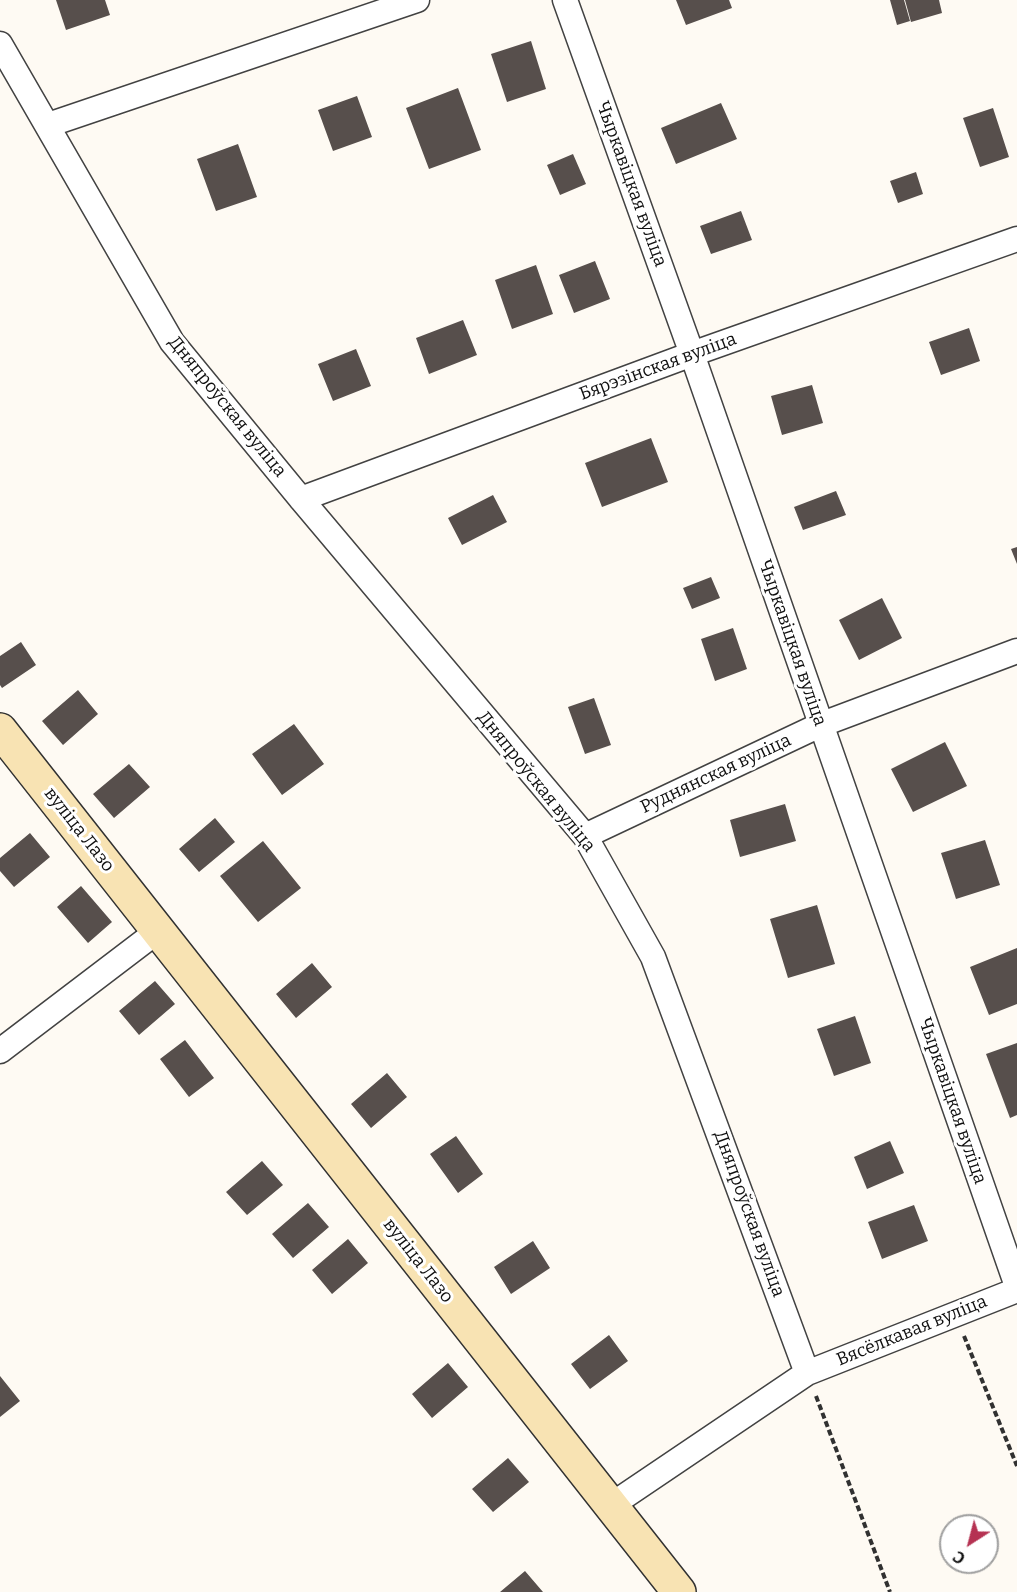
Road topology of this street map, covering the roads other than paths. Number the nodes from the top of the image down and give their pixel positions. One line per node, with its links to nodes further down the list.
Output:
1 (417, 0): 4 (street)
2 (565, 0): 6 (street, Чыркавіцкая вуліца)
3 (0, 44): 4 (street, Дняпроўская вуліца)
4 (48, 125): 7 (street, Дняпроўская вуліца)
5 (1017, 239): 6 (street, Бярэзінская вуліца)
6 (692, 354): 7 (street, Бярэзінская вуліца); 9 (street, Чыркавіцкая вуліца)
7 (301, 499): 11 (street, Дняпроўская вуліца)
8 (1017, 651): 9 (street, Руднянская вуліца)
9 (820, 725): 11 (street, Руднянская вуліца); 14 (street, Чыркавіцкая вуліца)
10 (0, 730): 12 (main road, вуліца Лазо)
11 (585, 836): 15 (street, Дняпроўская вуліца)
12 (159, 930): 13 (street); 16 (main road, вуліца Лазо)
13 (0, 1051)
14 (1017, 1288): 15 (street, Вясёлкавая вуліца)
15 (807, 1373): 16 (street)
16 (610, 1506): 17 (main road, вуліца Лазо)
17 (679, 1592)

